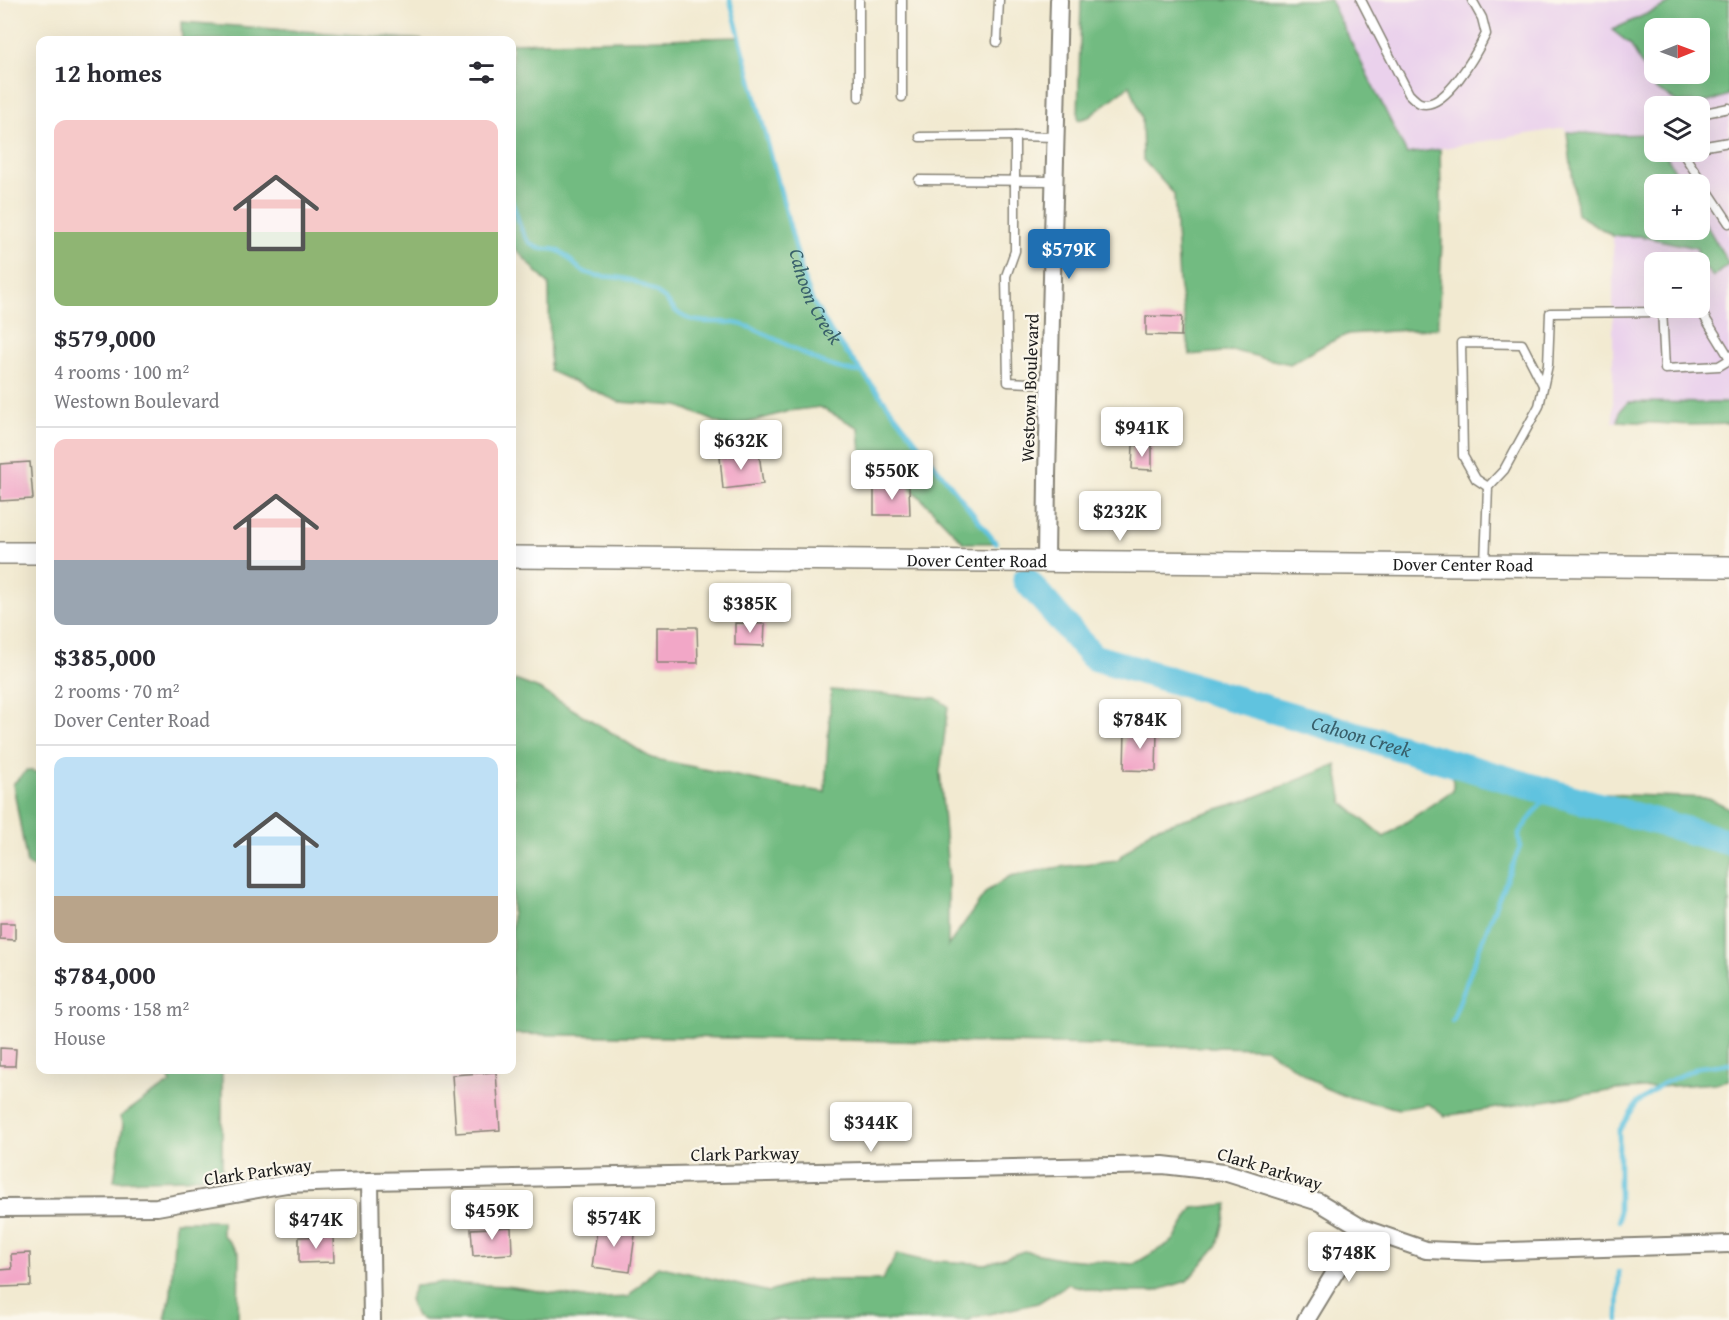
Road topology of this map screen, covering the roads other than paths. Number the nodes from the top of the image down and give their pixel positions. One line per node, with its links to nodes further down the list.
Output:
1 (859, 0): 8 (lane)
2 (902, 0): 9 (lane)
3 (999, 0): 7 (lane)
4 (1059, 0): 14 (street, Westown Boulevard)
5 (1361, 0): 6 (lane)
6 (1473, 0)
7 (997, 42)
8 (859, 97)
9 (903, 97)
10 (1729, 108): 11 (lane)
11 (1710, 112)
12 (1015, 136): 13 (lane); 14 (lane); 19 (lane)
13 (920, 137)
14 (1056, 137): 20 (street, Westown Boulevard)
15 (1729, 142): 16 (lane)
16 (1710, 145)
17 (1689, 162): 21 (lane)
18 (919, 180): 19 (lane)
19 (1014, 180): 20 (lane); 26 (lane)
20 (1055, 181): 26 (street, Westown Boulevard)
21 (1729, 223)
22 (1644, 310): 27 (lane)
23 (1662, 318): 25 (lane)
24 (1705, 318): 25 (lane)
25 (1729, 358)
26 (1050, 384): 32 (street, Westown Boulevard)
27 (1543, 385): 28 (lane); 28 (lane)
28 (1488, 487): 33 (lane)
29 (0, 553): 30 (street)
30 (36, 554)
31 (516, 557): 32 (street, Dover Center Road)
32 (1046, 561): 33 (street, Dover Center Road)
33 (1485, 564): 34 (street, Dover Center Road)
34 (1729, 567)
35 (370, 1181): 36 (street, Clark Parkway); 37 (street, Clark Parkway); 39 (street)
36 (0, 1208)
37 (1362, 1228): 38 (street, Clark Parkway); 40 (street)
38 (1729, 1244)
39 (372, 1320)
40 (1306, 1320)

